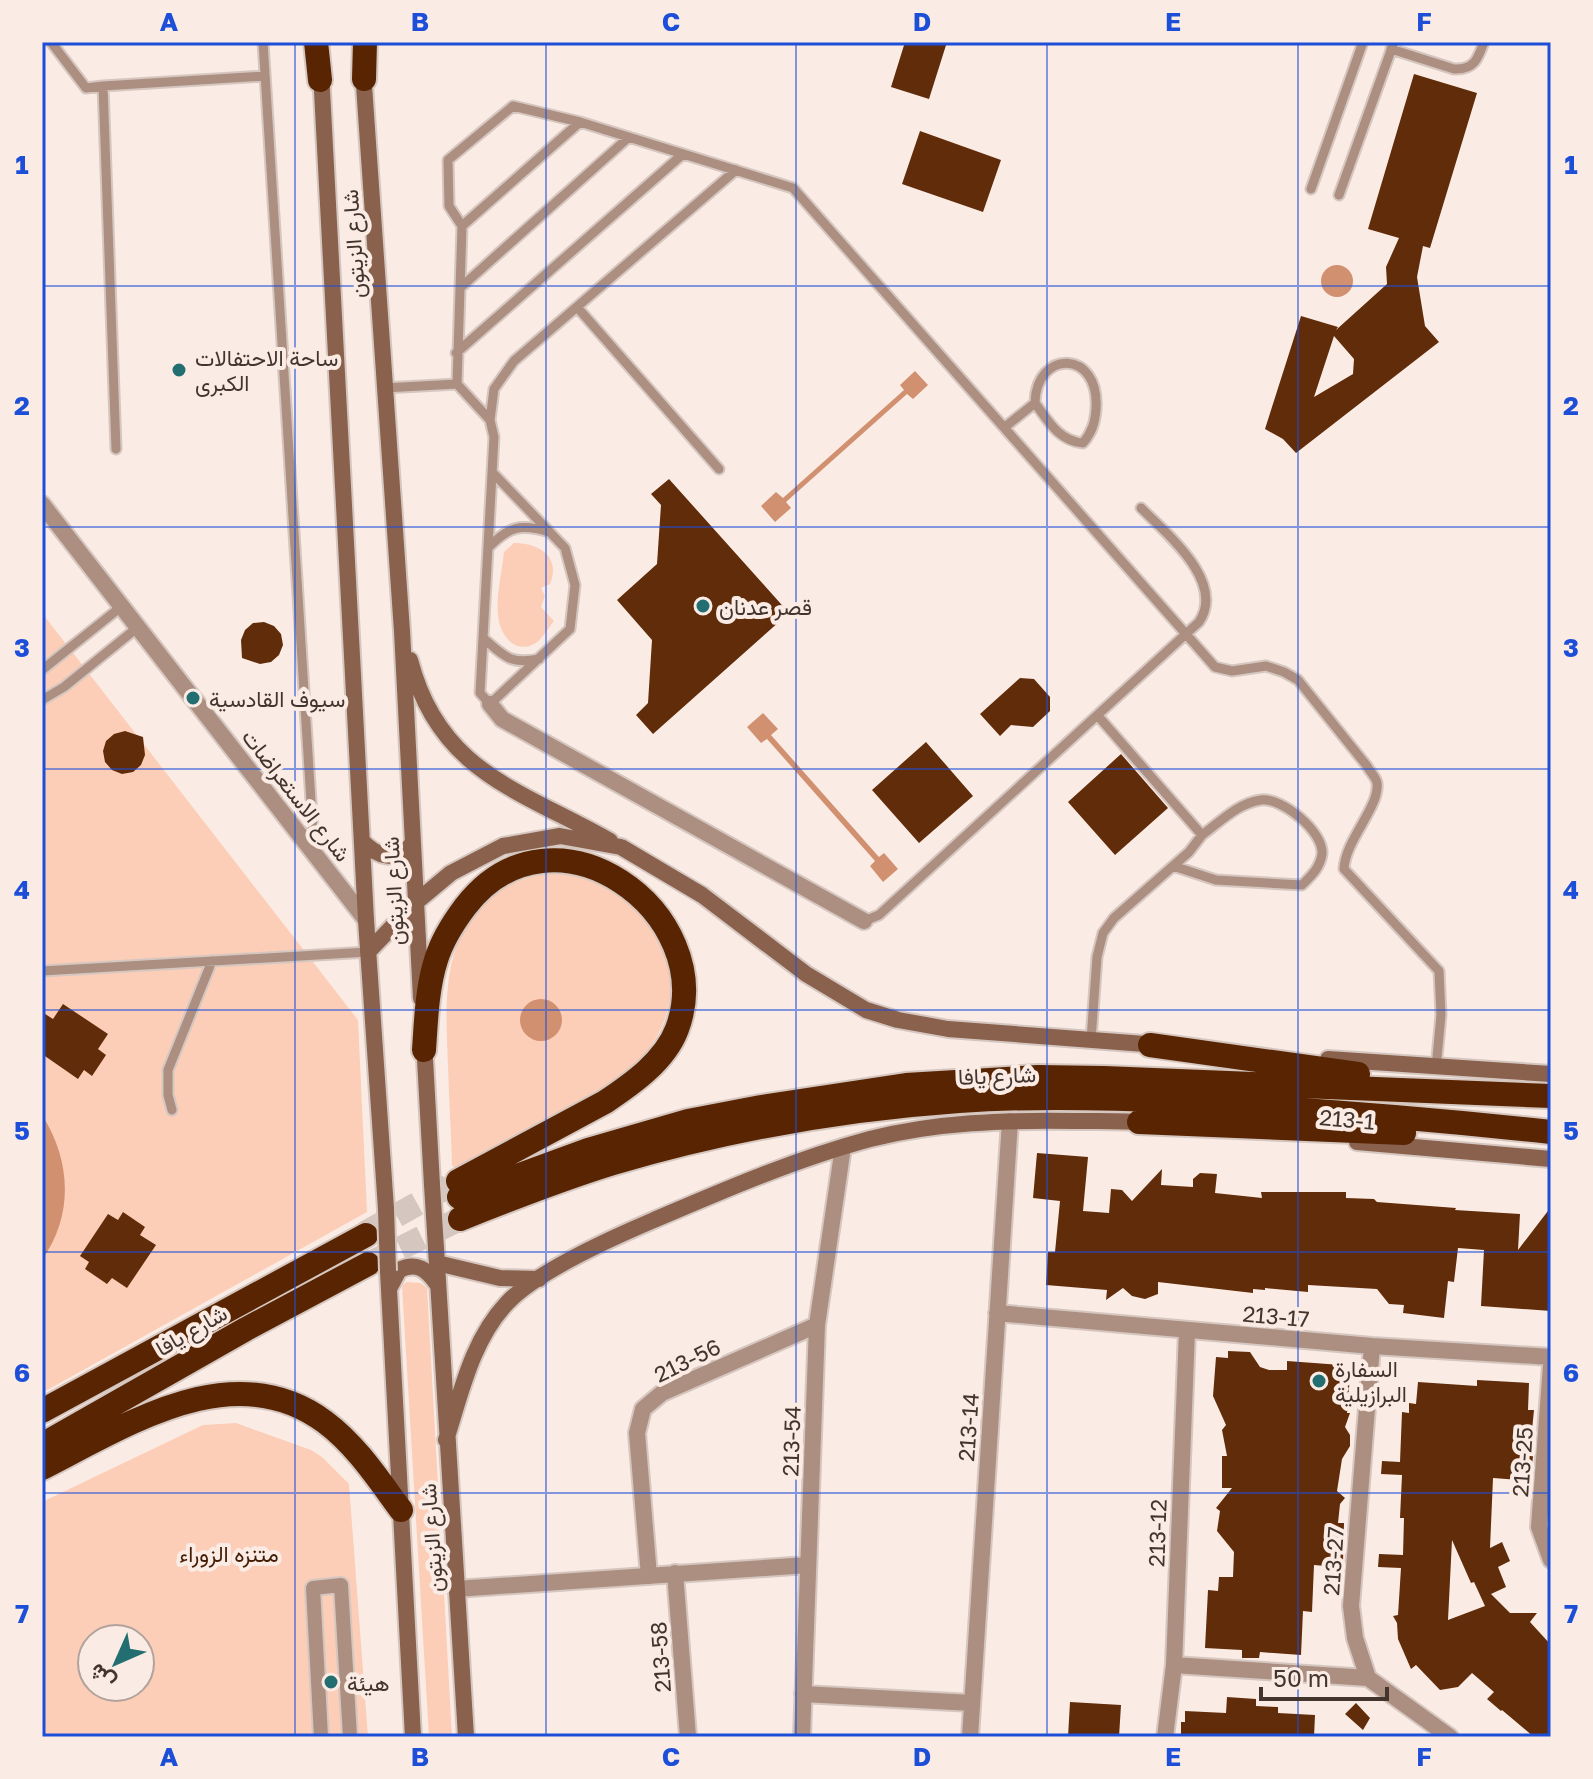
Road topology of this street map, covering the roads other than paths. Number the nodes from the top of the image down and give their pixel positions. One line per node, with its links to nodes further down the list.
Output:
1 (51, 42): 11 (lane)
2 (263, 42): 8 (lane)
3 (361, 42): 9 (highway)
4 (1363, 42): 16 (lane)
5 (1484, 42): 7 (lane)
6 (321, 44): 10 (highway)
7 (1392, 46): 17 (lane)
8 (265, 76): 11 (lane); 48 (lane)
9 (364, 79): 23 (main road, شارع الزيتون)
10 (320, 80): 45 (main road, شارع الزيتون)
11 (103, 86): 27 (lane)
12 (580, 122): 13 (lane); 18 (lane); 18 (lane)
13 (629, 137): 14 (lane); 19 (lane)
14 (683, 154): 15 (lane); 21 (lane)
15 (736, 170): 20 (lane); 26 (lane)
16 (1311, 189)
17 (1339, 195)
18 (462, 226): 19 (lane)
19 (460, 288): 21 (lane)
20 (577, 307): 25 (lane); 28 (lane)
21 (456, 353): 22 (lane)
22 (457, 384): 23 (lane); 25 (lane)
23 (384, 388): 36 (main road, شارع الزيتون)
24 (1035, 403): 24 (lane); 26 (lane)
25 (490, 420): 29 (lane)
26 (1005, 427): 37 (lane)
27 (116, 449)
28 (719, 469)
29 (492, 472): 32 (lane); 33 (lane)
30 (42, 504): 34 (street, شارع الاستعراضات)
31 (1141, 508): 37 (lane)
32 (549, 532): 33 (lane); 39 (lane)
33 (488, 548): 38 (lane)
34 (122, 606): 35 (street, شارع الاستعراضات); 40 (lane)
35 (138, 627): 41 (lane); 48 (street, شارع الاستعراضات)
36 (402, 631): 46 (main road, شارع الزيتون); 47 (main road)
37 (1187, 636): 43 (lane); 59 (lane)
38 (483, 638): 39 (lane); 42 (lane)
39 (539, 659): 42 (lane)
40 (42, 670)
41 (42, 700)
42 (490, 704): 52 (street)
43 (1098, 716): 44 (lane); 52 (lane)
44 (1202, 835): 49 (lane); 49 (lane)
45 (362, 841): 46 (main road); 51 (main road, شارع الزيتون)
46 (412, 844): 50 (main road, شارع الزيتون)
47 (621, 847): 50 (main road); 56 (main road)
48 (315, 853): 51 (street, شارع الاستعراضات)
49 (1173, 866): 56 (lane)
50 (415, 903): 53 (main road); 58 (main road, شارع الزيتون)
51 (366, 920): 53 (main road, شارع الزيتون)
52 (864, 921)
53 (368, 952): 54 (lane); 72 (main road, شارع الزيتون, bridge)
54 (212, 961): 55 (lane); 62 (lane)
55 (42, 971)
56 (1091, 1040): 57 (main road)
57 (1150, 1045): 59 (main road); 61 (highway)
58 (424, 1050): 69 (highway); 71 (main road, شارع الزيتون, bridge)
59 (1436, 1068): 60 (main road)
60 (1551, 1074)
61 (1551, 1094): 69 (highway, شارع يافا)
62 (172, 1110)
63 (1010, 1121): 64 (main road, 213-1); 67 (main road, 213-1); 76 (street, 213-14)
64 (1139, 1122): 66 (highway); 68 (main road, 213-1)
65 (1551, 1132): 69 (highway, شارع يافا)
66 (1551, 1139)
67 (843, 1147): 73 (main road, 213-1); 77 (street, 213-54)
68 (1551, 1159)
69 (459, 1199)
70 (362, 1236): 82 (highway, شارع يافا)
71 (436, 1256): 73 (main road); 74 (main road, شارع الزيتون)
72 (378, 1268): 75 (main road, شارع الزيتون); 84 (highway, شارع يافا)
73 (539, 1279): 83 (main road, 213-1)
74 (437, 1284): 75 (main road); 83 (main road, شارع الزيتون)
75 (389, 1289): 86 (main road, شارع الزيتون)
76 (997, 1313): 78 (street, 213-17); 95 (street, 213-14)
77 (817, 1325): 88 (street, 213-54); 90 (street, 213-56)
78 (1187, 1331): 79 (street, 213-17); 92 (street, 213-12)
79 (1372, 1346): 80 (street, 213-17); 93 (street, 213-27)
80 (1551, 1357)
81 (1551, 1365): 87 (street, 213-25)
82 (42, 1411)
83 (446, 1440): 91 (main road, شارع الزيتون)
84 (42, 1445)
85 (42, 1468): 86 (highway)
86 (401, 1510): 99 (main road, شارع الزيتون)
87 (1551, 1560)
88 (808, 1565): 89 (street); 94 (street, 213-54)
89 (675, 1573): 90 (street); 101 (street, 213-58)
90 (649, 1576): 91 (street)
91 (456, 1589): 100 (main road, شارع الزيتون)
92 (1174, 1665): 93 (street); 104 (street, 213-12)
93 (1368, 1678): 96 (street)
94 (803, 1694): 95 (street); 102 (street, 213-54)
95 (972, 1703): 103 (street, 213-14)
96 (1448, 1736)
97 (321, 1737): 98 (street)
98 (350, 1737)
99 (413, 1737)
100 (466, 1737)
101 (688, 1737)
102 (802, 1737)
103 (970, 1737)
104 (1165, 1737)

